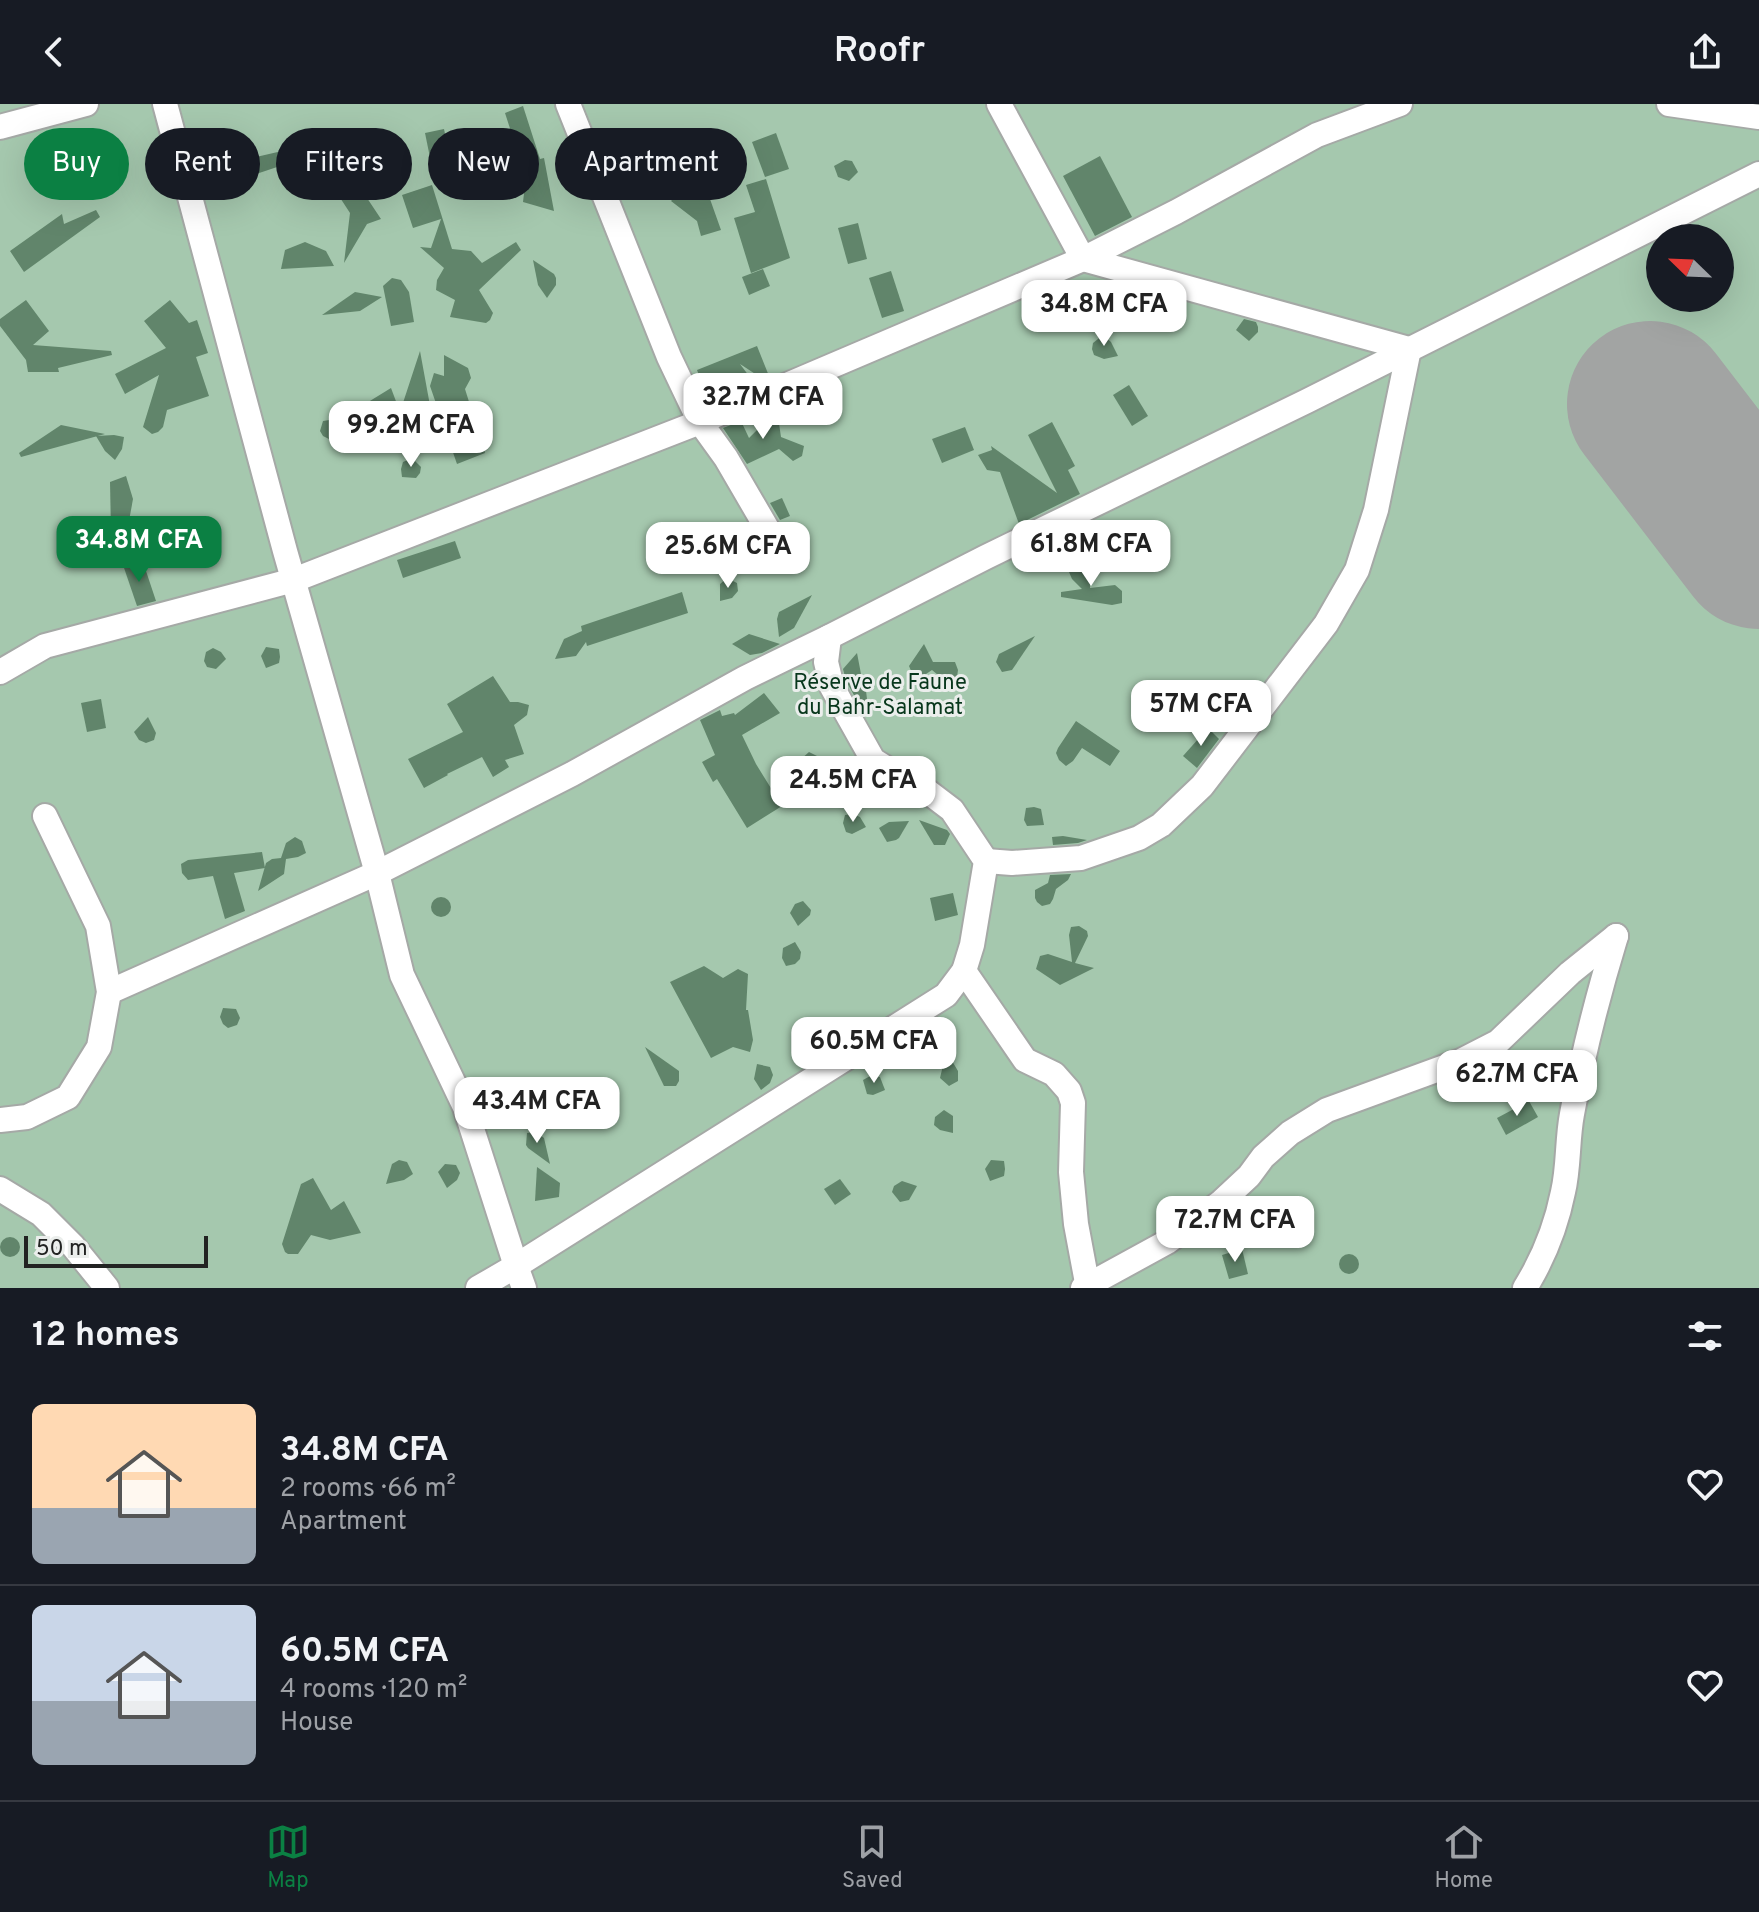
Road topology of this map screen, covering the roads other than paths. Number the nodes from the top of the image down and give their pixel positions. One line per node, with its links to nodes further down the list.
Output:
1 (86, 104): 8 (street)
2 (165, 104): 14 (street)
3 (568, 104): 12 (street)
4 (999, 104): 10 (street)
5 (1400, 104): 10 (street)
6 (1669, 104): 7 (street)
7 (1759, 117)
8 (0, 127)
9 (1759, 174): 11 (street)
10 (1083, 259): 11 (street); 12 (street)
11 (1409, 349): 15 (street); 18 (street)
12 (700, 422): 13 (street); 14 (street)
13 (779, 549)
14 (294, 580): 16 (street); 19 (street)
15 (829, 637): 18 (street); 19 (street)
16 (0, 672)
17 (45, 816): 21 (street)
18 (986, 861): 20 (street)
19 (377, 873): 21 (street); 24 (street)
20 (964, 971): 24 (street); 25 (street)
21 (109, 992): 22 (street)
22 (0, 1120)
23 (0, 1189): 26 (street)
24 (520, 1277): 27 (street)
25 (1086, 1287): 28 (street)
26 (107, 1288)
27 (478, 1288)
28 (1525, 1288)

